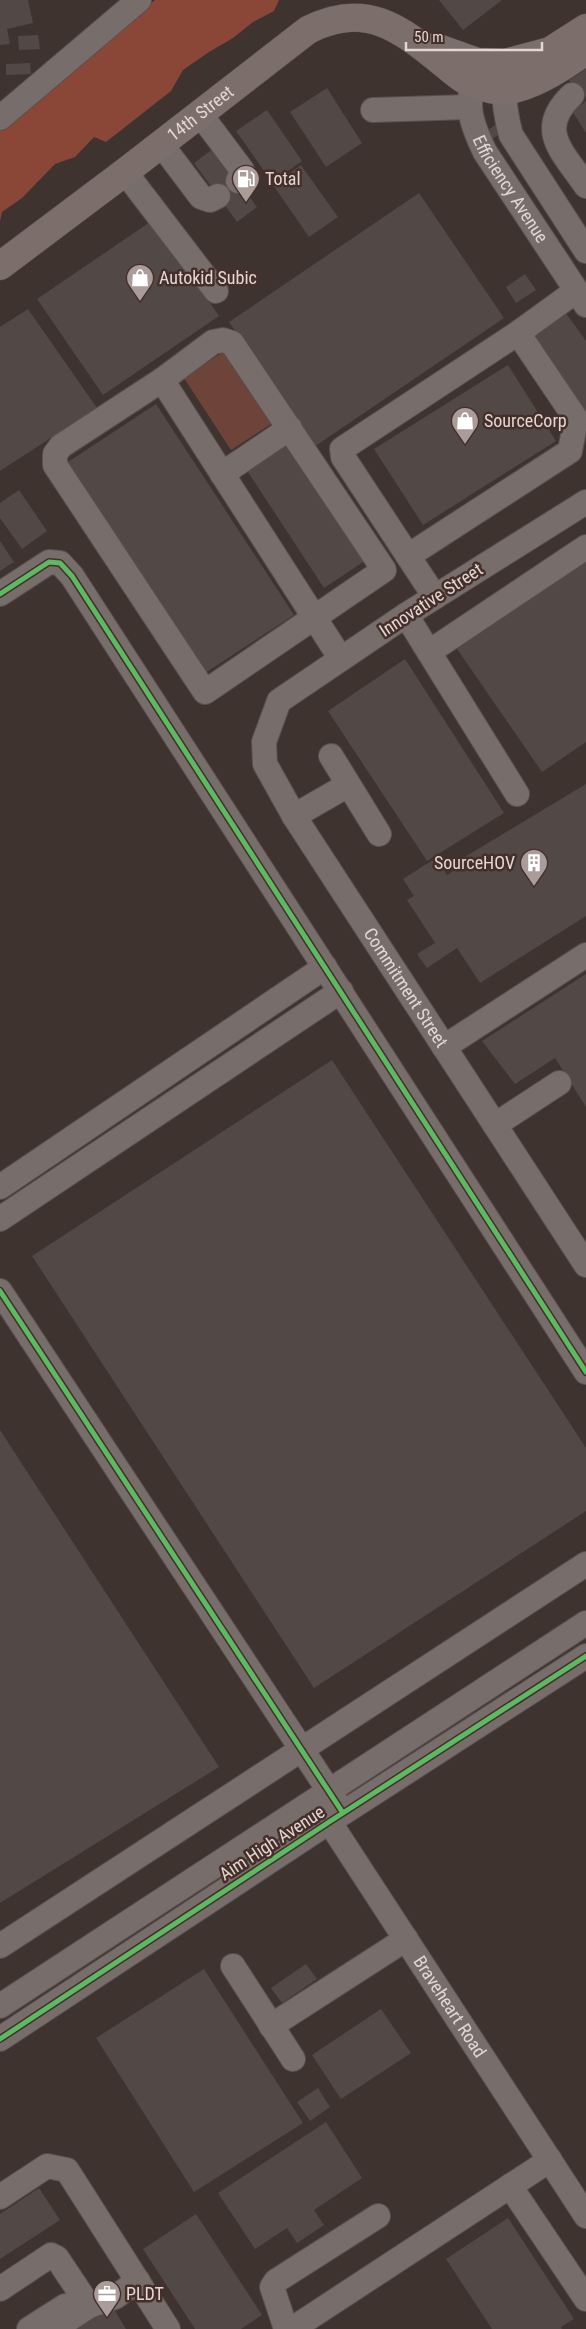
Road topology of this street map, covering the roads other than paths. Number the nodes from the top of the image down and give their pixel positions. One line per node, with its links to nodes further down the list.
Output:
1 (139, 0): 10 (street)
2 (586, 28): 4 (main road)
3 (586, 51): 6 (main road, 14th Street)
4 (505, 63): 5 (main road); 6 (street, Efficiency Avenue)
5 (472, 85): 6 (main road, 14th Street); 8 (street); 9 (main road, 14th Street); 17 (street, Efficiency Avenue)
6 (503, 92): 16 (street, Efficiency Avenue)
7 (572, 95): 14 (street)
8 (373, 110)
9 (200, 114): 11 (main road, 14th Street); 13 (street)
10 (0, 118)
11 (161, 144): 12 (main road, 14th Street); 15 (street)
12 (125, 172): 19 (main road, 14th Street); 20 (street)
13 (238, 181)
14 (586, 186)
15 (218, 196)
16 (564, 217): 17 (street); 18 (street, Efficiency Avenue)
17 (539, 234): 21 (street, Efficiency Avenue)
18 (586, 251)
19 (0, 266)
20 (216, 291)
21 (581, 298): 22 (street)
22 (518, 333): 28 (street); 28 (street)
23 (162, 380): 24 (street); 25 (street); 32 (street)
24 (290, 428): 25 (street); 32 (street)
25 (222, 474): 32 (street)
26 (586, 502): 30 (street, Innovative Street)
27 (586, 547): 33 (street)
28 (408, 556): 30 (street)
29 (0, 594): 42 (street)
30 (435, 597): 31 (street, Innovative Street)
31 (406, 616): 33 (street); 34 (street, Innovative Street)
32 (314, 617): 34 (street)
33 (428, 652): 38 (street)
34 (341, 659): 35 (street, Innovative Street)
35 (279, 701): 39 (street, Commitment Street)
36 (331, 756): 37 (street)
37 (348, 785): 39 (street); 40 (street)
38 (517, 794)
39 (294, 816): 44 (street, Commitment Street)
40 (379, 834)
41 (586, 955): 44 (street)
42 (325, 968): 43 (street); 47 (street)
43 (341, 991): 48 (street); 51 (street)
44 (444, 1048): 46 (street, Commitment Street)
45 (559, 1083): 46 (street)
46 (495, 1124): 49 (street, Commitment Street)
47 (0, 1187)
48 (0, 1219)
49 (586, 1264)
50 (0, 1291): 55 (street, Braveheart Road)
51 (586, 1372)
52 (586, 1564): 55 (street)
53 (586, 1623): 56 (street, Aim High Avenue)
54 (586, 1656): 57 (street, Aim High Avenue)
55 (302, 1750): 56 (street, Braveheart Road); 59 (street)
56 (321, 1795): 57 (street, Braveheart Road); 61 (street, Aim High Avenue)
57 (336, 1817): 58 (street, Braveheart Road); 63 (street, Aim High Avenue)
58 (406, 1939): 62 (street); 65 (street, Braveheart Road)
59 (0, 1946)
60 (233, 1966): 62 (street)
61 (0, 2006)
62 (271, 2026): 64 (street)
63 (0, 2039)
64 (293, 2059)
65 (550, 2160): 66 (street); 69 (street, Braveheart Road)
66 (510, 2186): 72 (street); 78 (street)
67 (0, 2197): 70 (street)
68 (378, 2216): 77 (street)
69 (586, 2216)
70 (138, 2281): 73 (street); 76 (street)
71 (0, 2289): 73 (street)
72 (586, 2299)
73 (85, 2301): 74 (street); 75 (street)
74 (29, 2329)
75 (54, 2329)
76 (168, 2329)
77 (286, 2329)
78 (292, 2329)

